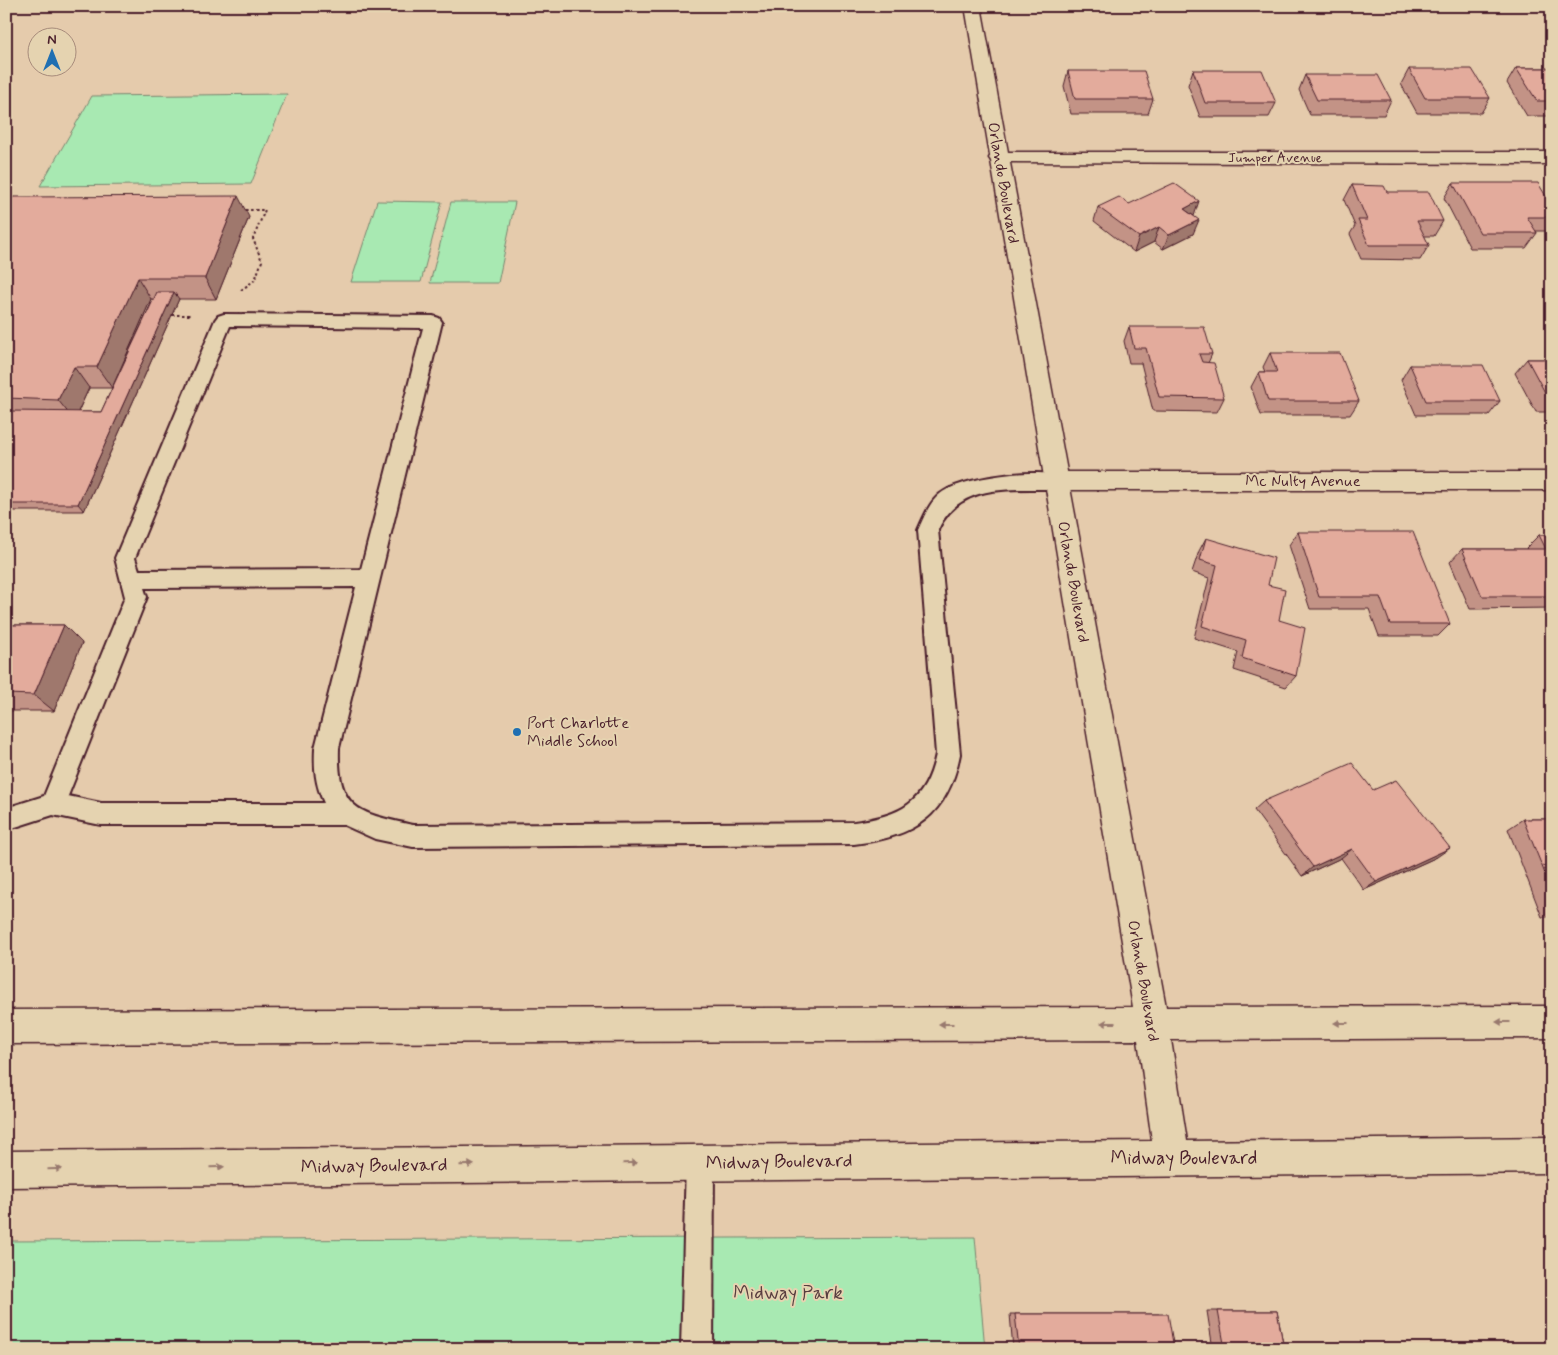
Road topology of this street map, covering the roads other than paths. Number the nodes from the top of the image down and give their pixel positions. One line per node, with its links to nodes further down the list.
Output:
1 (972, 6): 2 (street, Orlando Boulevard)
2 (999, 158): 3 (street, Jumper Avenue); 4 (street, Orlando Boulevard)
3 (1552, 158)
4 (1055, 481): 5 (street, Mc Nulty Avenue); 9 (lane); 12 (street, Orlando Boulevard)
5 (1552, 481)
6 (369, 578): 7 (lane); 7 (lane); 9 (lane)
7 (132, 579): 8 (lane)
8 (53, 804): 9 (lane); 10 (lane)
9 (345, 814)
10 (6, 819)
11 (1552, 1022): 12 (street, one-way to 12)
12 (1152, 1023): 13 (street, one-way to 13); 15 (street, Orlando Boulevard)
13 (6, 1027)
14 (1552, 1155): 15 (street, Midway Boulevard)
15 (1172, 1158): 16 (street, Midway Boulevard)
16 (700, 1162): 17 (street, Midway Boulevard, one-way to 16); 18 (lane)
17 (6, 1169)
18 (697, 1349)

